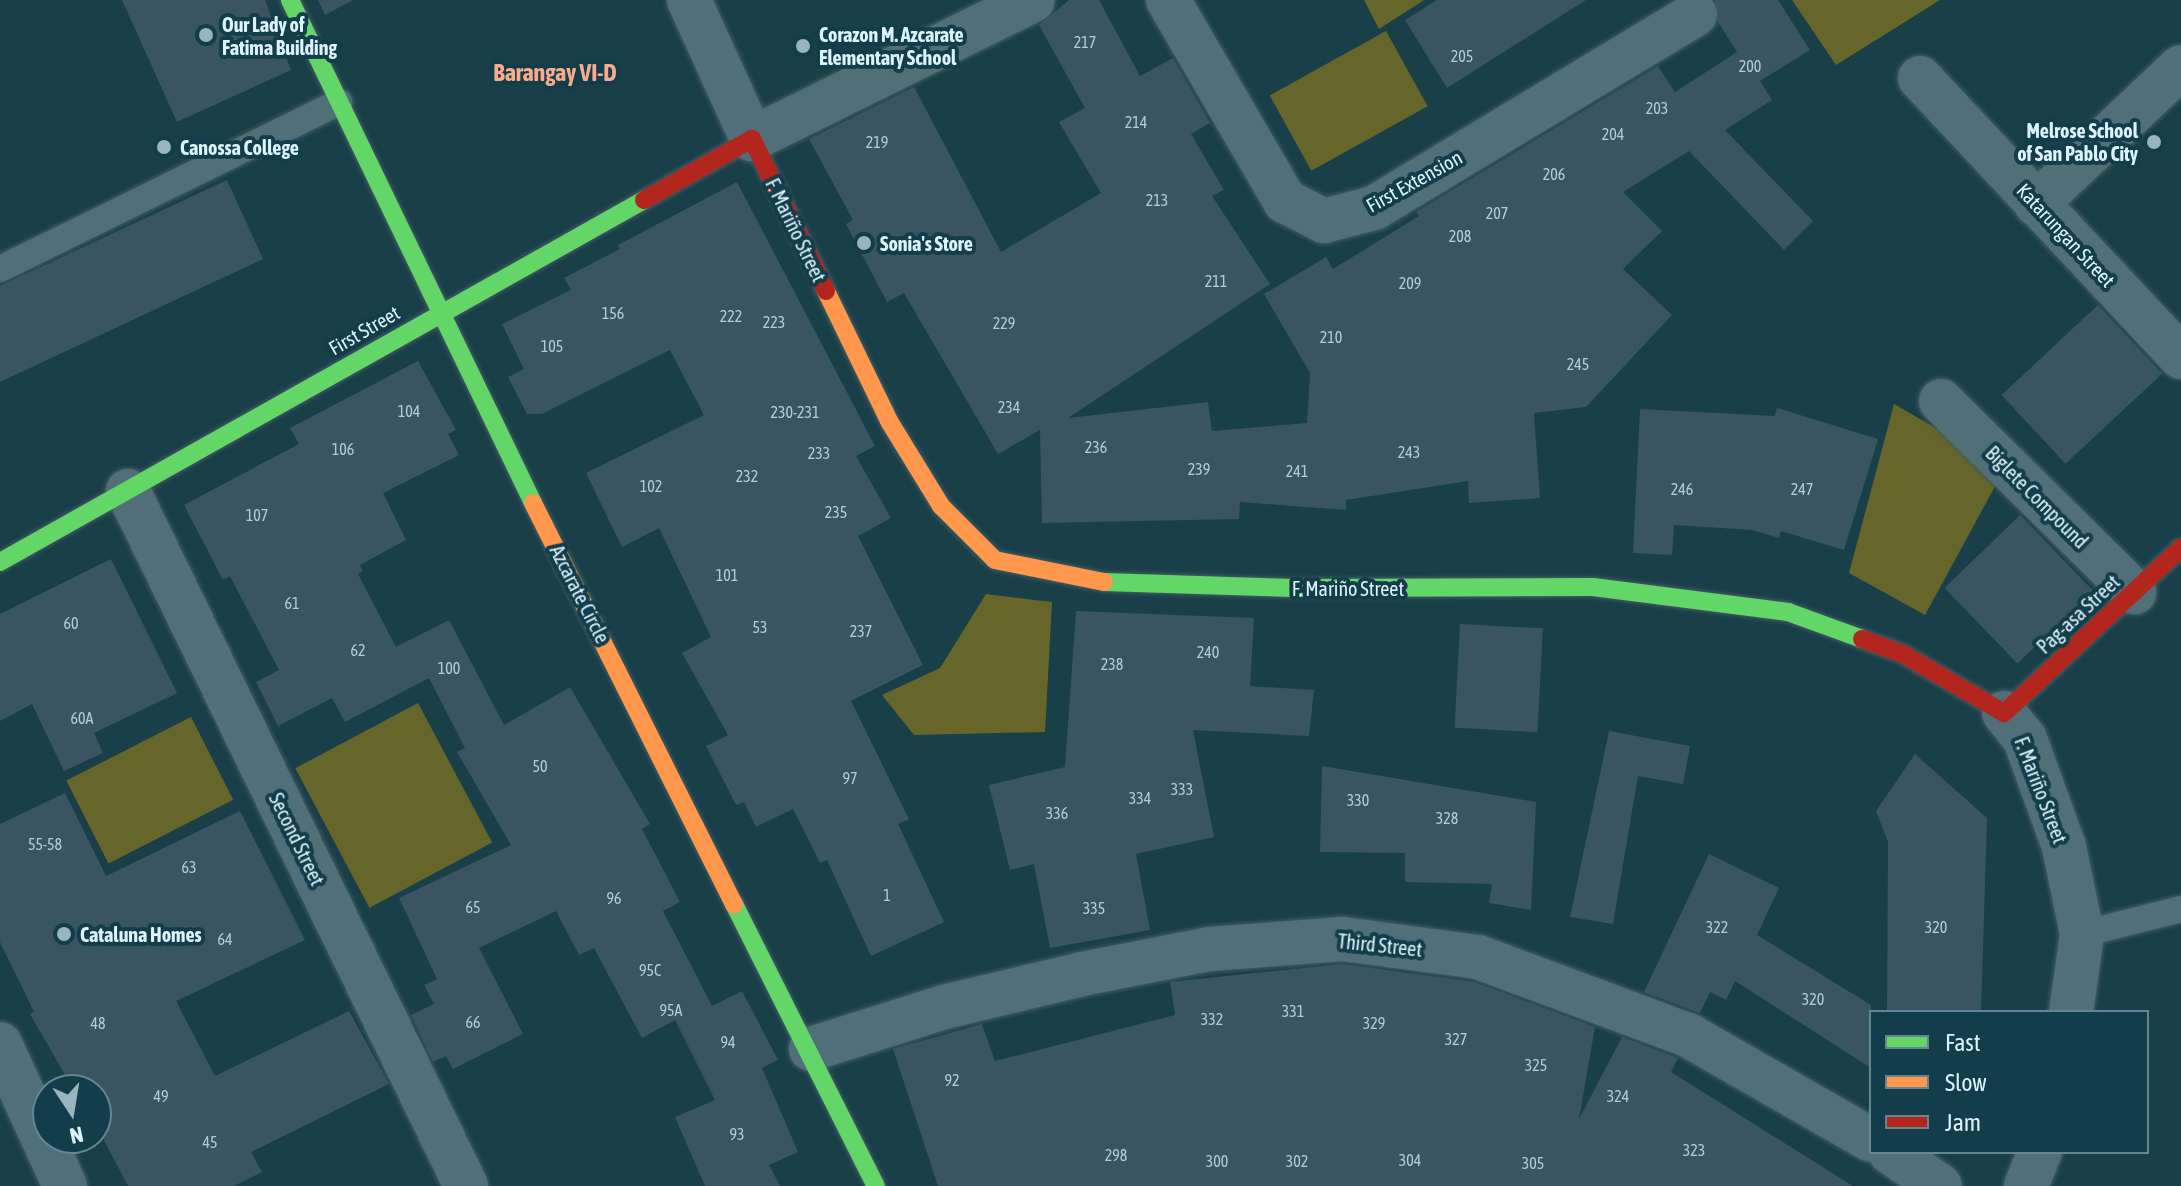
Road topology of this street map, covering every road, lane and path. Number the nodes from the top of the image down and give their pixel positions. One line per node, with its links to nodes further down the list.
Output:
1 (290, 0): 8 (street, Azcarate Circle)
2 (689, 0): 9 (street, F. Mariño Street)
3 (1033, 0): 9 (street)
4 (1168, 0): 5 (street, First Extension)
5 (1695, 14)
6 (2181, 67): 10 (street)
7 (1920, 78): 10 (street, Katarungan Street)
8 (339, 102): 11 (lane); 12 (street, Azcarate Circle)
9 (752, 139): 12 (street, First Street); 19 (street, F. Mariño Street)
10 (2036, 204): 13 (street, Katarungan Street)
11 (0, 269)
12 (437, 313): 15 (street, First Street); 24 (street, Azcarate Circle)
13 (2181, 357)
14 (1941, 401): 18 (street, Biglete Compound)
15 (128, 491): 17 (street, First Street); 29 (street, Second Street)
16 (2181, 548): 18 (street, Pag-asa Street)
17 (0, 562)
18 (2134, 592): 19 (street, Pag-asa Street)
19 (2004, 713): 21 (street, F. Mariño Street)
20 (2181, 909): 21 (lane)
21 (2082, 934): 22 (street, F. Mariño Street)
22 (2071, 1010)
23 (0, 1044): 28 (street)
24 (811, 1049): 25 (street, Third Street); 30 (street, Azcarate Circle)
25 (1869, 1139)
26 (1893, 1154): 31 (street)
27 (2039, 1154): 32 (street)
28 (65, 1186)
29 (466, 1186)
30 (876, 1186)
31 (1940, 1186)
32 (2026, 1186)

